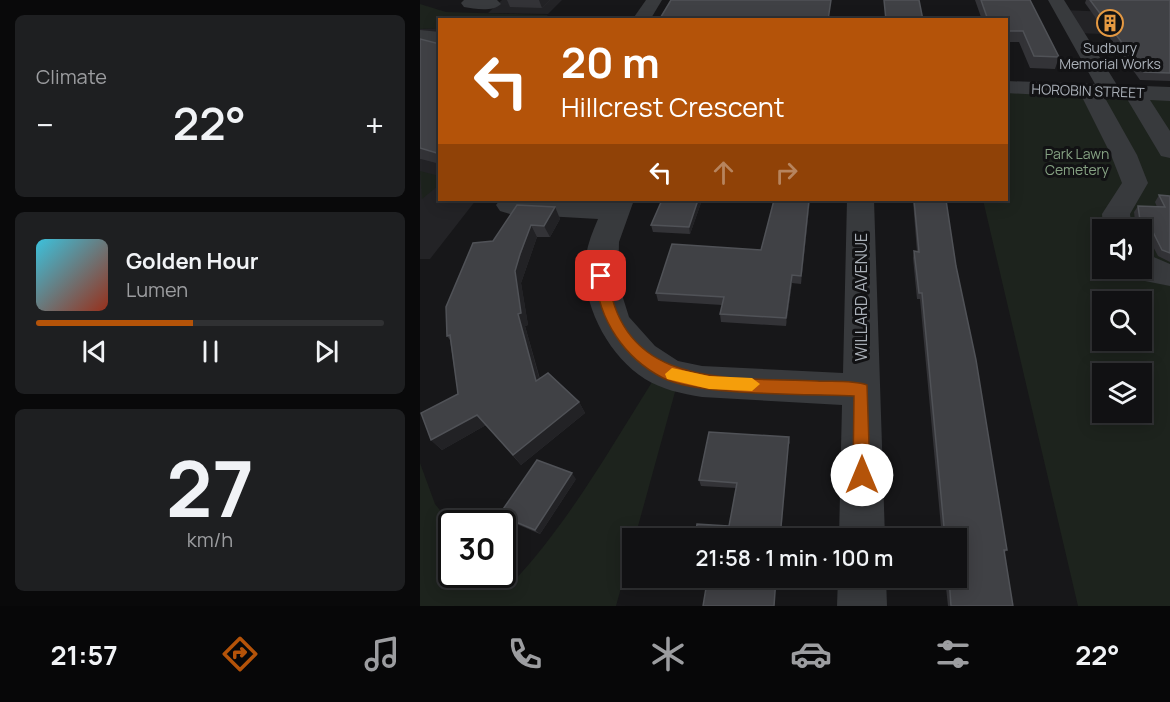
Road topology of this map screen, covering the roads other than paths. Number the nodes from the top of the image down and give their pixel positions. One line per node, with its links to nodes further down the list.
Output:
1 (474, 0): 4 (street)
2 (654, 0): 5 (street)
3 (1056, 0): 9 (street)
4 (492, 4)
5 (642, 18)
6 (420, 36): 7 (street)
7 (438, 38)
8 (1008, 87): 9 (street, HOROBIN STREET)
9 (1100, 91): 10 (street, HOROBIN STREET); 13 (street)
10 (1135, 93): 11 (street, HOROBIN STREET); 12 (street)
11 (1170, 94)
12 (1170, 151)
13 (1132, 169): 14 (street); 18 (street)
14 (1170, 171)
15 (513, 201): 17 (street)
16 (861, 201): 21 (street, WILLARD AVENUE)
17 (618, 206): 21 (street)
18 (1117, 219)
19 (1152, 270): 20 (street)
20 (1170, 275)
21 (861, 390): 22 (street, WILLARD AVENUE)
22 (862, 528)
23 (862, 588): 24 (street)
24 (862, 606)

